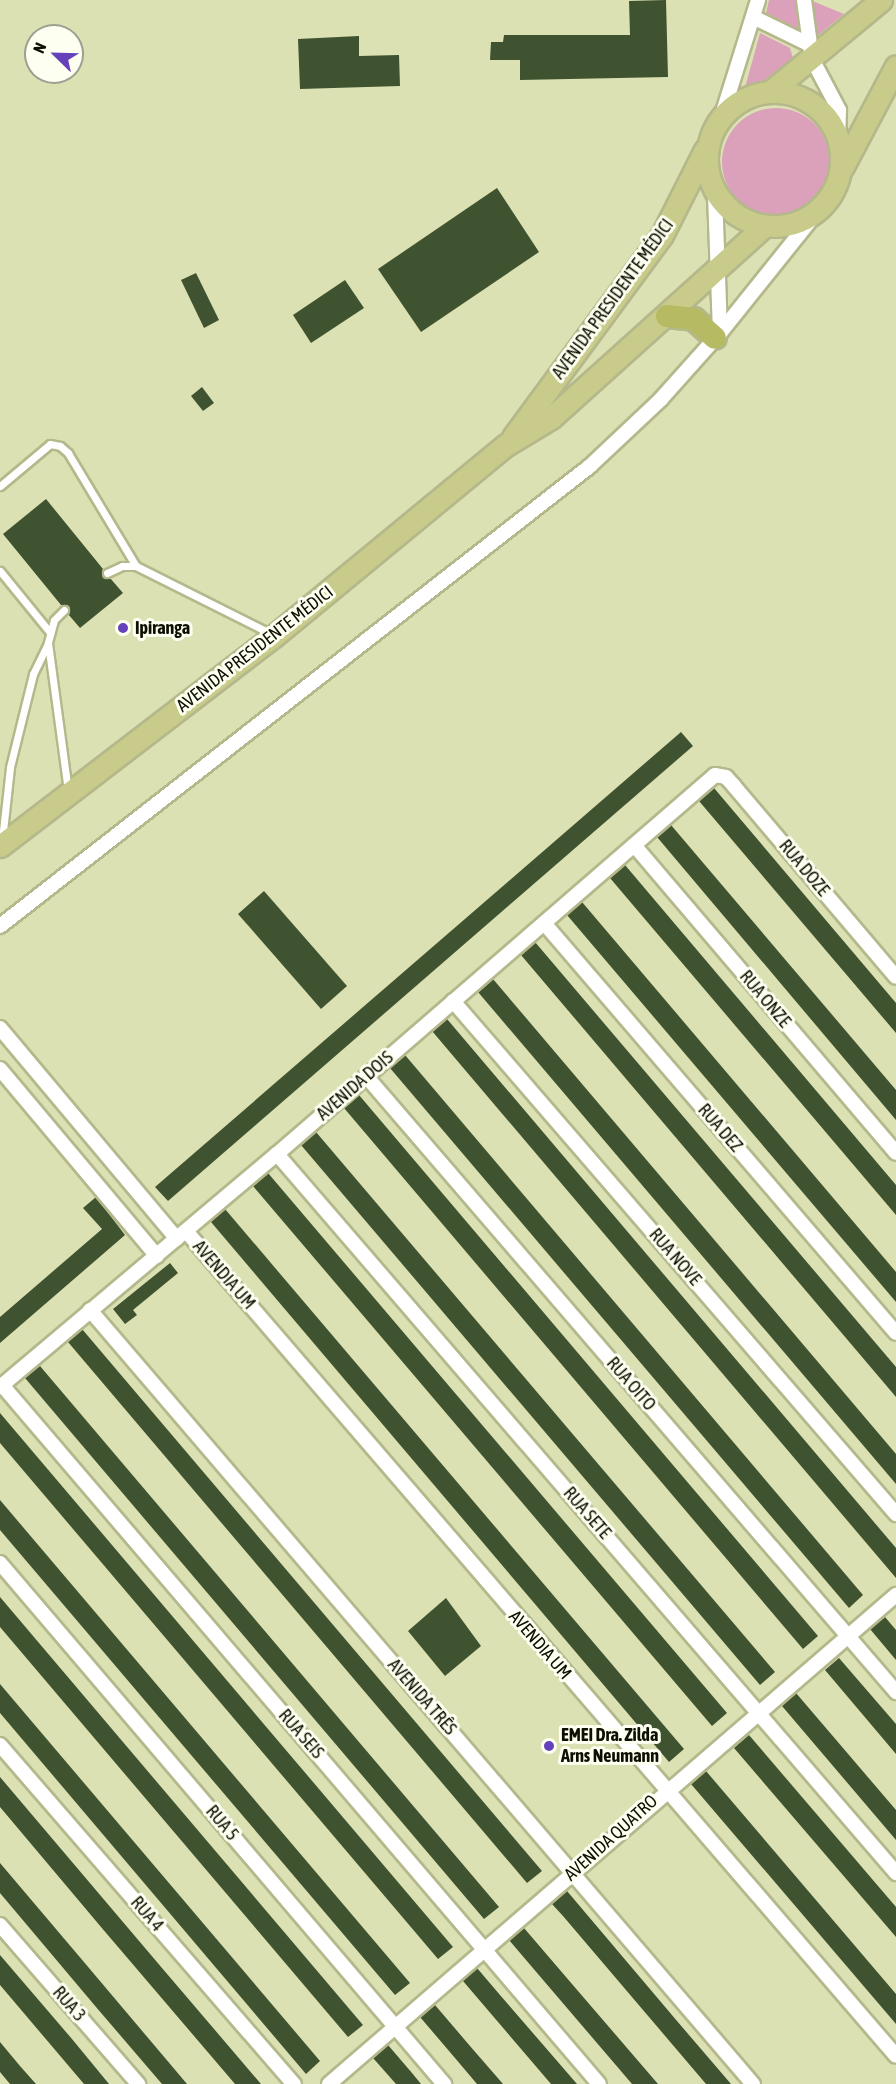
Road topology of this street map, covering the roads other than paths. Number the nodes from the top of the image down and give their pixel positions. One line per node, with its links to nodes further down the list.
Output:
1 (758, 0): 4 (street)
2 (804, 0): 5 (street)
3 (881, 0): 5 (main road)
4 (753, 17): 5 (street); 8 (street)
5 (810, 52): 7 (main road); 9 (street)
6 (896, 66): 11 (main road)
7 (771, 91): 8 (main road); 9 (main road)
8 (722, 115): 10 (main road)
9 (838, 137): 11 (main road)
10 (707, 146): 12 (main road); 18 (main road, AVENIDA PRESIDENTE MÉDICI)
11 (840, 172): 13 (main road)
12 (715, 195): 14 (main road); 15 (street)
13 (825, 202): 14 (main road); 17 (street)
14 (764, 226): 15 (main road, AVENIDA PRESIDENTE MÉDICI)
15 (720, 266): 16 (main road, AVENIDA PRESIDENTE MÉDICI); 17 (street)
16 (668, 316): 17 (highway); 18 (main road, AVENIDA PRESIDENTE MÉDICI)
17 (718, 336): 32 (street)
18 (507, 445): 25 (main road, AVENIDA PRESIDENTE MÉDICI)
19 (0, 486): 20 (lane)
20 (136, 566): 22 (lane); 25 (lane)
21 (0, 571): 24 (lane)
22 (107, 573)
23 (64, 610): 24 (lane)
24 (49, 631): 26 (lane)
25 (274, 636): 28 (main road, AVENIDA PRESIDENTE MÉDICI)
26 (48, 643): 28 (lane); 30 (lane)
27 (705, 781): 29 (street, AVENIDA DOIS); 33 (street, RUA DOZE)
28 (68, 795): 30 (main road, AVENIDA PRESIDENTE MÉDICI)
29 (634, 845): 31 (street, AVENIDA DOIS); 39 (street, RUA ONZE)
30 (1, 846)
31 (544, 923): 34 (street, AVENIDA DOIS); 43 (street, RUA DEZ)
32 (0, 926)
33 (896, 977)
34 (453, 1001): 37 (street, AVENIDA DOIS); 45 (street, RUA NOVE)
35 (0, 1028): 40 (street, AVENDIA UM)
36 (0, 1069): 41 (street)
37 (366, 1076): 38 (street, AVENIDA DOIS); 48 (street, RUA OITO)
38 (278, 1154): 40 (street, AVENIDA DOIS); 50 (street, RUA SETE)
39 (896, 1154)
40 (182, 1235): 41 (street, AVENIDA DOIS); 52 (street, AVENDIA UM)
41 (157, 1256): 42 (street, AVENIDA DOIS)
42 (90, 1310): 44 (street, AVENIDA DOIS); 53 (street, AVENIDA TRÊS)
43 (896, 1333)
44 (1, 1386): 56 (street, RUA SEIS)
45 (896, 1514)
46 (0, 1563): 57 (street, RUA 5)
47 (896, 1595): 48 (street, AVENIDA QUATRO)
48 (848, 1636): 49 (street, RUA OITO); 50 (street, AVENIDA QUATRO)
49 (896, 1692)
50 (759, 1712): 52 (street, AVENIDA QUATRO); 54 (street, RUA SETE)
51 (0, 1745): 60 (street, RUA 4)
52 (665, 1791): 53 (street, AVENIDA QUATRO); 58 (street, AVENDIA UM)
53 (573, 1873): 56 (street, AVENIDA QUATRO); 64 (street, AVENIDA TRÊS)
54 (896, 1873)
55 (0, 1925): 59 (street, RUA 3)
56 (485, 1949): 57 (street, AVENIDA QUATRO); 63 (street, RUA SEIS)
57 (395, 2026): 61 (street, AVENIDA QUATRO); 62 (street, RUA 5)
58 (896, 2056)
59 (138, 2084)
60 (294, 2084)
61 (329, 2084)
62 (444, 2084)
63 (599, 2084)
64 (753, 2084)

